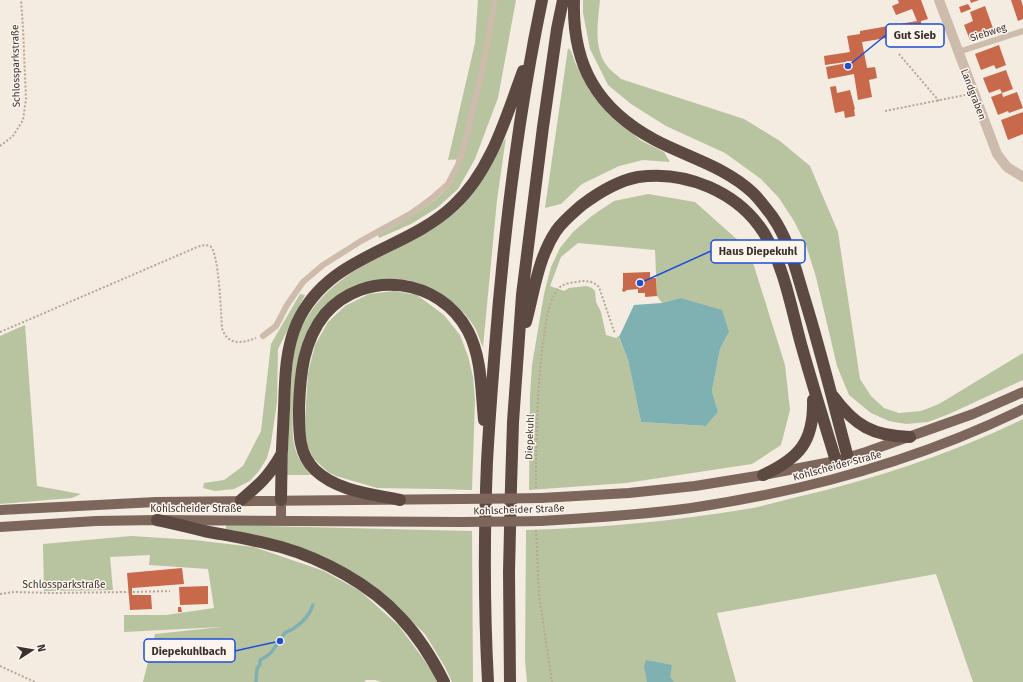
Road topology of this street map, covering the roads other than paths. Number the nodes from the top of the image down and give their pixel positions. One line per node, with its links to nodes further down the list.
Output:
1 (494, 0): 10 (lane)
2 (542, 0): 7 (highway)
3 (563, 0): 11 (highway)
4 (574, 0): 13 (highway)
5 (939, 0): 8 (street, Landgraben)
6 (1023, 31): 8 (lane, Siebweg)
7 (532, 46): 17 (highway); 20 (highway)
8 (958, 52): 9 (street, Landgraben)
9 (1023, 177)
10 (263, 336)
11 (518, 357): 12 (highway); 32 (highway)
12 (813, 388): 19 (highway); 21 (highway)
13 (830, 392): 16 (highway); 18 (highway)
14 (1023, 392): 16 (main road, Kohlscheider Straße)
15 (1023, 408): 22 (main road, Kohlscheider Straße)
16 (910, 437): 18 (main road, Kohlscheider Straße)
17 (282, 454): 23 (highway); 24 (highway)
18 (848, 458): 19 (main road, Kohlscheider Straße); 22 (main road)
19 (836, 460): 21 (main road, Kohlscheider Straße); 22 (main road)
20 (487, 462): 25 (highway); 31 (highway)
21 (763, 475): 25 (main road, Kohlscheider Straße, bridge)
22 (846, 476): 28 (main road, Kohlscheider Straße, bridge)
23 (240, 500): 24 (main road, Kohlscheider Straße); 26 (main road, Kohlscheider Straße)
24 (281, 500): 25 (main road, Kohlscheider Straße); 28 (main road)
25 (400, 500)
26 (0, 510)
27 (157, 520): 28 (main road, Kohlscheider Straße); 29 (main road, Kohlscheider Straße); 30 (highway)
28 (281, 520)
29 (0, 527)
30 (444, 682)
31 (488, 682)
32 (510, 682)

